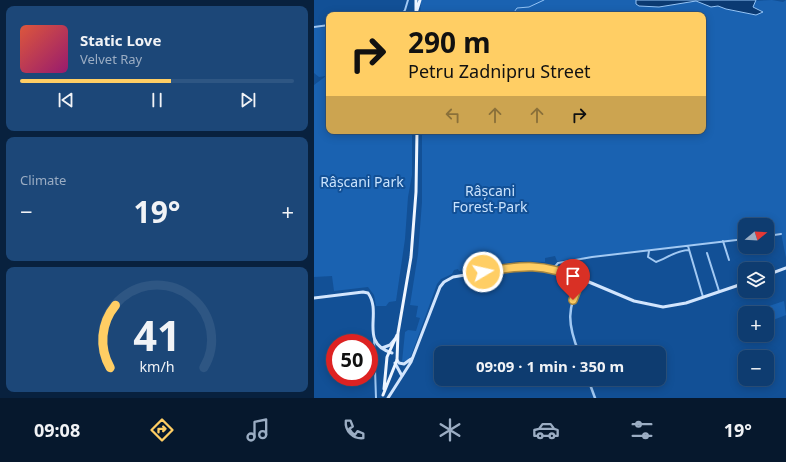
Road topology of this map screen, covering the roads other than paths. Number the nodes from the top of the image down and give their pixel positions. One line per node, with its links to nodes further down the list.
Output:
1 (408, 0): 4 (street)
2 (416, 0): 5 (main road)
3 (420, 0): 6 (main road)
4 (403, 12)
5 (416, 12)
6 (417, 12)
7 (326, 25): 8 (street)
8 (314, 27)
9 (417, 134): 27 (main road)
10 (780, 234): 11 (street)
11 (774, 235)
12 (738, 240): 13 (street)
13 (723, 241): 14 (street); 18 (street)
14 (688, 246): 15 (street); 16 (street)
15 (689, 250): 16 (street); 26 (street)
16 (648, 251): 20 (street)
17 (707, 253): 24 (street)
18 (729, 260)
19 (786, 268): 21 (main road)
20 (553, 269): 22 (main road); 34 (main road)
21 (774, 272)
22 (581, 279): 26 (main road); 31 (street)
23 (738, 285): 24 (main road)
24 (719, 292): 26 (main road)
25 (314, 298): 28 (main road)
26 (704, 298)
27 (398, 333): 29 (main road); 35 (main road)
28 (374, 334)
29 (396, 337): 32 (main road); 33 (main road)
30 (378, 346): 32 (main road)
31 (576, 346)
32 (382, 348): 33 (main road)
33 (389, 355): 35 (main road); 35 (main road); 40 (main road)
34 (413, 358): 36 (main road); 37 (main road)
35 (396, 360): 36 (main road); 37 (main road); 40 (main road)
36 (404, 364): 37 (main road)
37 (404, 372): 42 (main road)
38 (376, 386): 41 (street)
39 (591, 386): 43 (street)
40 (382, 396)
41 (376, 398)
42 (388, 398)
43 (595, 398)

